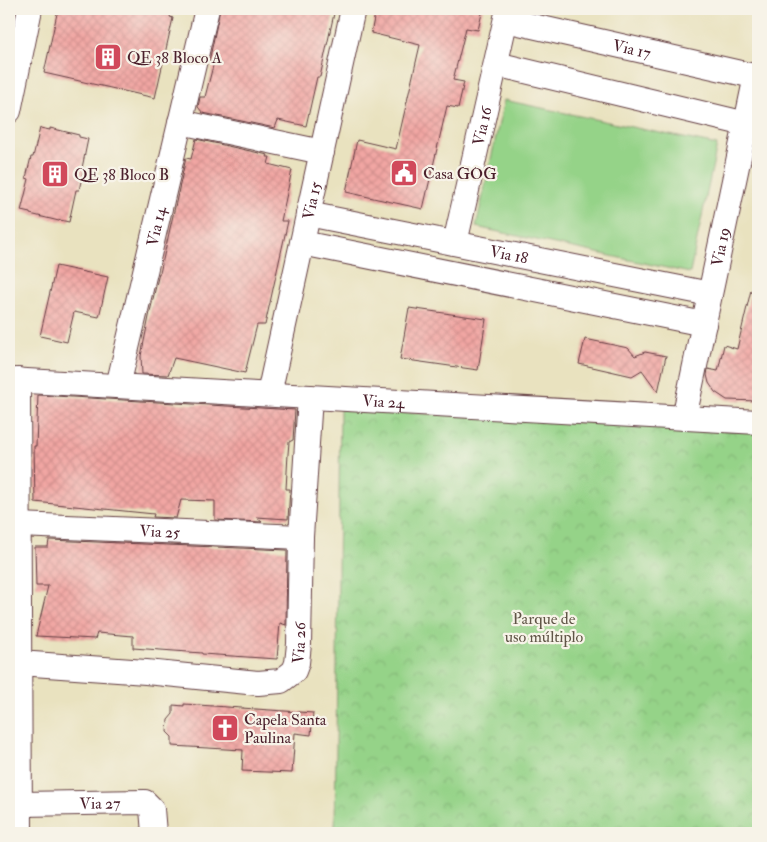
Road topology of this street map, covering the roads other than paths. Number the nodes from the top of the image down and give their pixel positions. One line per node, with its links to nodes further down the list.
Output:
1 (30, 9): 7 (street)
2 (206, 9): 8 (street, Via 14)
3 (353, 9): 10 (street, Via 15)
4 (507, 14): 5 (street, Via 16); 6 (street, Via 17)
5 (496, 64): 9 (street); 13 (street, Via 16)
6 (757, 76): 9 (street, Via 19)
7 (9, 111)
8 (180, 122): 10 (street); 17 (street, Via 14)
9 (746, 124): 14 (street, Via 19)
10 (322, 152): 11 (street, Via 15)
11 (308, 214): 12 (street, Via 15); 13 (street, Via 18)
12 (302, 243): 15 (street, Via 18); 18 (street, Via 15)
13 (455, 243): 14 (street, Via 18)
14 (710, 294): 15 (street, Via 19)
15 (704, 324): 20 (street, Via 19)
16 (13, 380): 17 (street, Via 24); 22 (street)
17 (118, 386): 18 (street, Via 24)
18 (269, 394): 19 (street, Via 24)
19 (310, 397): 20 (street, Via 24); 23 (street, Via 26)
20 (684, 418): 21 (street, Via 24)
21 (758, 422)
22 (19, 525): 23 (street, Via 25); 24 (street)
23 (301, 537): 24 (street, Via 26)
24 (19, 662): 25 (street)
25 (20, 804): 26 (street); 27 (street, Via 27)
26 (20, 833)
27 (154, 833)

